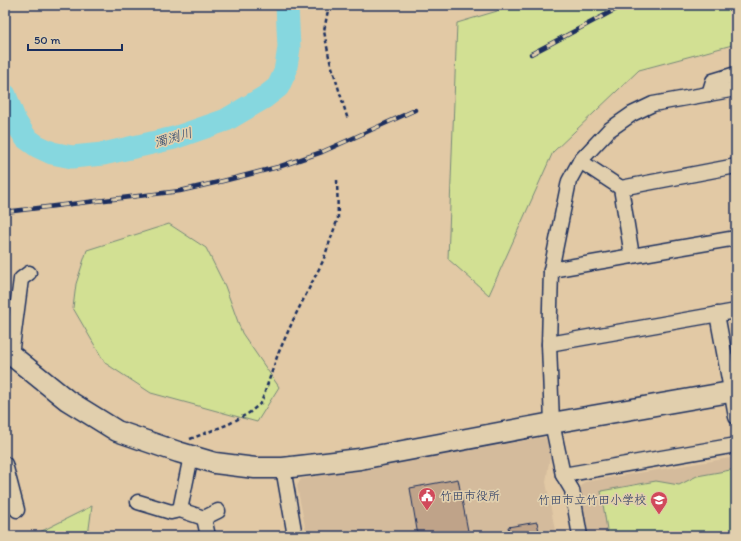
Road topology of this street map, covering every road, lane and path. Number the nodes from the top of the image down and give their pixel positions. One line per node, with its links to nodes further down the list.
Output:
1 (329, 5): 5 (path)
2 (736, 74): 4 (street)
3 (736, 89): 4 (street)
4 (709, 94): 6 (street)
5 (348, 120)
6 (580, 161): 9 (street); 12 (street)
7 (736, 166): 9 (street)
8 (337, 179): 22 (path)
9 (621, 188): 11 (street)
10 (736, 238): 11 (street)
11 (632, 256): 12 (street)
12 (551, 270): 16 (street)
13 (29, 273): 17 (street)
14 (736, 311): 15 (street)
15 (717, 314): 16 (street); 18 (street)
16 (549, 344): 20 (street)
17 (8, 353): 22 (street)
18 (734, 391): 19 (street); 20 (street)
19 (736, 417)
20 (552, 423): 24 (street); 25 (street)
21 (736, 445): 25 (street)
22 (184, 454): 24 (street); 28 (street)
23 (5, 464): 27 (street)
24 (283, 468): 32 (street)
25 (563, 475): 33 (street)
26 (138, 502): 28 (street)
27 (17, 510)
28 (180, 510): 30 (street)
29 (218, 511): 30 (street)
30 (204, 518): 31 (street)
31 (208, 536)
32 (294, 536)
33 (580, 536)

